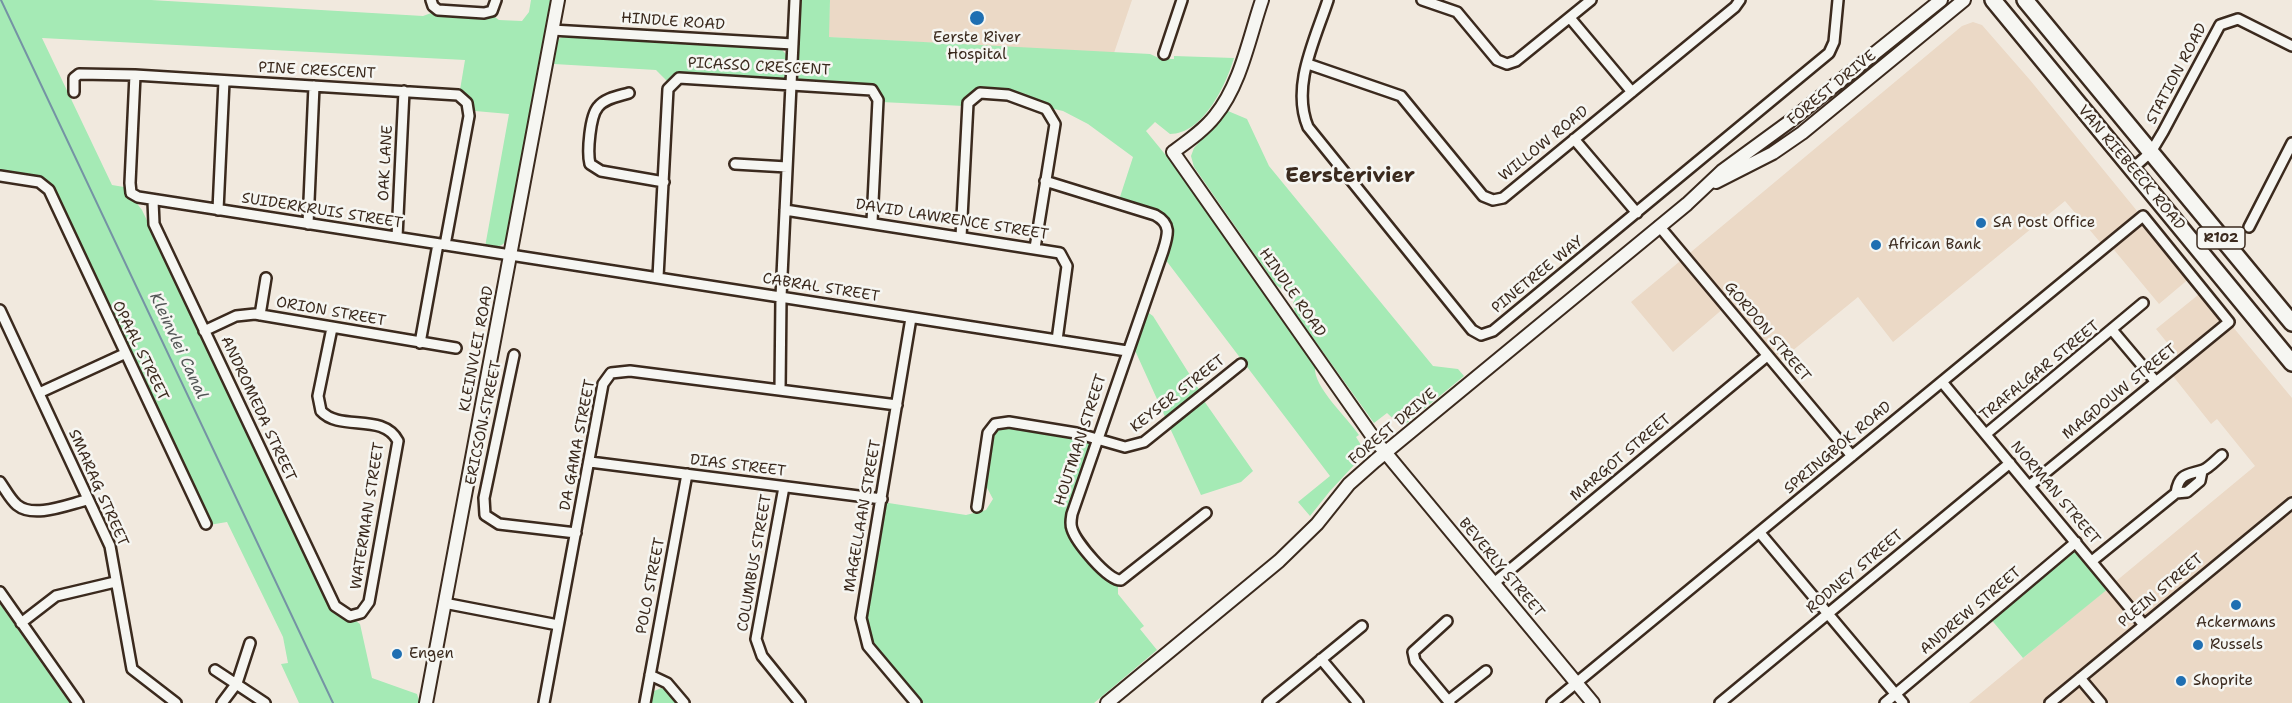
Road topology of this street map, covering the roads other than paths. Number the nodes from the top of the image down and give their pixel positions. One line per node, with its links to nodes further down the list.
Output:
1 (431, 0): 2 (street)
2 (496, 0)
3 (558, 0): 17 (street, KLEINVLEI ROAD)
4 (795, 0): 18 (street)
5 (1182, 0): 20 (street)
6 (1262, 0): 81 (street, HINDLE ROAD)
7 (1328, 0): 21 (street)
8 (1422, 0): 16 (street)
9 (1591, 0): 16 (street)
10 (1740, 0): 28 (street, WILLOW ROAD)
11 (1838, 0): 43 (street, PINETREE WAY)
12 (1941, 0): 39 (street, FOREST DRIVE)
13 (1964, 0): 39 (street, FOREST DRIVE)
14 (1993, 0): 35 (main road, VAN RIEBEECK ROAD / R102)
15 (2025, 0): 32 (main road, VAN RIEBEECK ROAD / R102)
16 (1570, 18): 28 (street)
17 (552, 30): 18 (street, HINDLE ROAD); 52 (street, KLEINVLEI ROAD)
18 (793, 44): 24 (street)
19 (2292, 46): 32 (street, STATION ROAD)
20 (1164, 54)
21 (1308, 64): 30 (street, WILLOW ROAD); 43 (street, PINETREE WAY)
22 (135, 75): 23 (street, PINE CRESCENT); 27 (street, PINE CRESCENT); 40 (street, SUIDERKRUIS STREET)
23 (224, 81): 25 (street, PINE CRESCENT); 41 (street)
24 (791, 84): 34 (street); 38 (street, PICASSO CRESCENT); 44 (street, PICASSO CRESCENT)
25 (314, 86): 26 (street, PINE CRESCENT); 45 (street)
26 (404, 91): 48 (street, OAK LANE); 50 (street, PINE CRESCENT)
27 (74, 92)
28 (1632, 92): 30 (street, WILLOW ROAD)
29 (629, 93): 38 (street)
30 (1575, 139): 43 (street)
31 (2292, 143): 47 (street)
32 (2151, 152): 35 (street, STATION ROAD); 61 (main road, VAN RIEBEECK ROAD / R102)
33 (735, 164): 34 (street)
34 (787, 167): 42 (street)
35 (2132, 169): 72 (main road, VAN RIEBEECK ROAD / R102)
36 (0, 176): 69 (street, OPAAL STREET)
37 (1045, 181): 49 (street); 51 (street); 68 (street, HOUTMAN STREET)
38 (664, 182): 54 (street, PICASSO CRESCENT)
39 (1710, 185): 46 (street, FOREST DRIVE)
40 (153, 201): 41 (street, SUIDERKRUIS STREET); 63 (street, ANDROMEDA STREET)
41 (218, 210): 45 (street, SUIDERKRUIS STREET)
42 (785, 210): 44 (street, DAVID LAWRENCE STREET); 55 (street)
43 (1636, 213)
44 (872, 222): 49 (street, DAVID LAWRENCE STREET)
45 (308, 224): 48 (street, SUIDERKRUIS STREET)
46 (1659, 226): 71 (street, GORDON STREET); 81 (street, FOREST DRIVE)
47 (2249, 227)
48 (397, 237): 50 (street, SUIDERKRUIS STREET)
49 (961, 237): 51 (street, DAVID LAWRENCE STREET)
50 (442, 244): 52 (street, SUIDERKRUIS STREET); 66 (street)
51 (1035, 248): 65 (street, DAVID LAWRENCE STREET)
52 (510, 255): 54 (street, CABRAL STREET); 103 (street, KLEINVLEI ROAD)
53 (266, 278): 58 (street)
54 (658, 278): 55 (street, CABRAL STREET)
55 (781, 297): 59 (street, CABRAL STREET); 76 (street)
56 (2143, 303): 64 (street, TRAFALGAR STREET)
57 (0, 310): 77 (street, SMARAG STREET)
58 (260, 315): 62 (street, ORION STREET); 63 (street, ORION STREET)
59 (911, 318): 65 (street, CABRAL STREET); 78 (street, MAGELLAAN STREET)
60 (2229, 322): 74 (street, SPRINGBOK ROAD); 75 (street, MAGDOUW STREET)
61 (2292, 323)
62 (332, 328): 66 (street, ORION STREET); 105 (street, WATERMAN STREET)
63 (204, 331): 105 (street, ANDROMEDA STREET)
64 (2113, 331): 75 (street, TRAFALGAR STREET); 79 (street, TRAFALGAR STREET)
65 (1057, 340): 68 (street, CABRAL STREET)
66 (420, 343): 67 (street, ORION STREET)
67 (456, 348)
68 (1127, 351): 80 (street, HOUTMAN STREET)
69 (124, 354): 77 (street); 95 (street, OPAAL STREET)
70 (514, 355): 97 (street, ERICSON STREET)
71 (1767, 356): 83 (street, GORDON STREET); 101 (street, MARGOT STREET)
72 (2292, 363)
73 (1240, 364): 80 (street, KEYSER STREET)
74 (1942, 382): 79 (street, NORMAN STREET); 83 (street, SPRINGBOK ROAD)
75 (2156, 382): 88 (street, MAGDOUW STREET)
76 (780, 390): 78 (street, DA GAMA STREET); 84 (street, DA GAMA STREET)
77 (39, 393): 91 (street, SMARAG STREET)
78 (897, 405): 90 (street, MAGELLAAN STREET)
79 (1986, 434): 85 (street, NORMAN STREET)
80 (1098, 438): 93 (street, KEYSER STREET); 94 (street, HOUTMAN STREET)
81 (1385, 452): 101 (street, BEVERLY STREET); 131 (street, FOREST DRIVE)
82 (2222, 455): 99 (street)
83 (1852, 456): 96 (street, SPRINGBOK ROAD)
84 (590, 462): 86 (street, DIAS STREET); 97 (street, DA GAMA STREET)
85 (2010, 463): 88 (street, NORMAN STREET); 104 (street, RODNEY STREET)
86 (687, 474): 89 (street, DIAS STREET); 115 (street, POLO STREET)
87 (0, 482): 91 (street)
88 (2029, 486): 98 (street, NORMAN STREET)
89 (784, 487): 90 (street, DIAS STREET); 129 (street, COLUMBUS STREET)
90 (882, 499): 130 (street, MAGELLAAN STREET)
91 (87, 500): 100 (street, SMARAG STREET)
92 (2292, 503): 109 (street, PLEIN STREET)
93 (977, 507)
94 (1206, 513)
95 (206, 524)
96 (1760, 532): 104 (street); 118 (street, SPRINGBOK ROAD)
97 (576, 533): 108 (street, DA GAMA STREET)
98 (2076, 542): 99 (street, NORMAN STREET); 119 (street, ANDREW STREET)
99 (2092, 561): 109 (street, NORMAN STREET)
100 (115, 582): 107 (street); 122 (street, SMARAG STREET)
101 (1494, 583): 118 (street, BEVERLY STREET)
102 (0, 592): 107 (street)
103 (444, 603): 108 (street); 125 (street, KLEINVLEI ROAD)
104 (1828, 614): 119 (street); 136 (street, RODNEY STREET)
105 (356, 616)
106 (1447, 621): 120 (street)
107 (21, 622): 121 (street)
108 (558, 625): 126 (street, DA GAMA STREET)
109 (2144, 625): 116 (street, PLEIN STREET)
110 (1362, 626): 112 (street)
111 (250, 643): 117 (street)
112 (1322, 659): 132 (street); 133 (street)
113 (215, 669): 117 (street)
114 (1486, 671): 120 (street)
115 (650, 675): 127 (street, POLO STREET); 128 (street)
116 (2080, 678): 139 (street, PLEIN STREET); 140 (street)
117 (237, 683): 123 (street); 124 (street)
118 (1577, 683): 134 (street, SPRINGBOK ROAD); 135 (street, BEVERLY STREET)
119 (1896, 694): 137 (street, ANDREW STREET); 138 (street)
120 (1449, 702)
121 (78, 703)
122 (176, 703)
123 (222, 703)
124 (265, 703)
125 (426, 703)
126 (544, 703)
127 (645, 703)
128 (684, 703)
129 (800, 703)
130 (916, 703)
131 (1107, 703)
132 (1268, 703)
133 (1358, 703)
134 (1552, 703)
135 (1593, 703)
136 (1720, 703)
137 (1885, 703)
138 (1903, 703)
139 (2050, 703)
140 (2101, 703)

